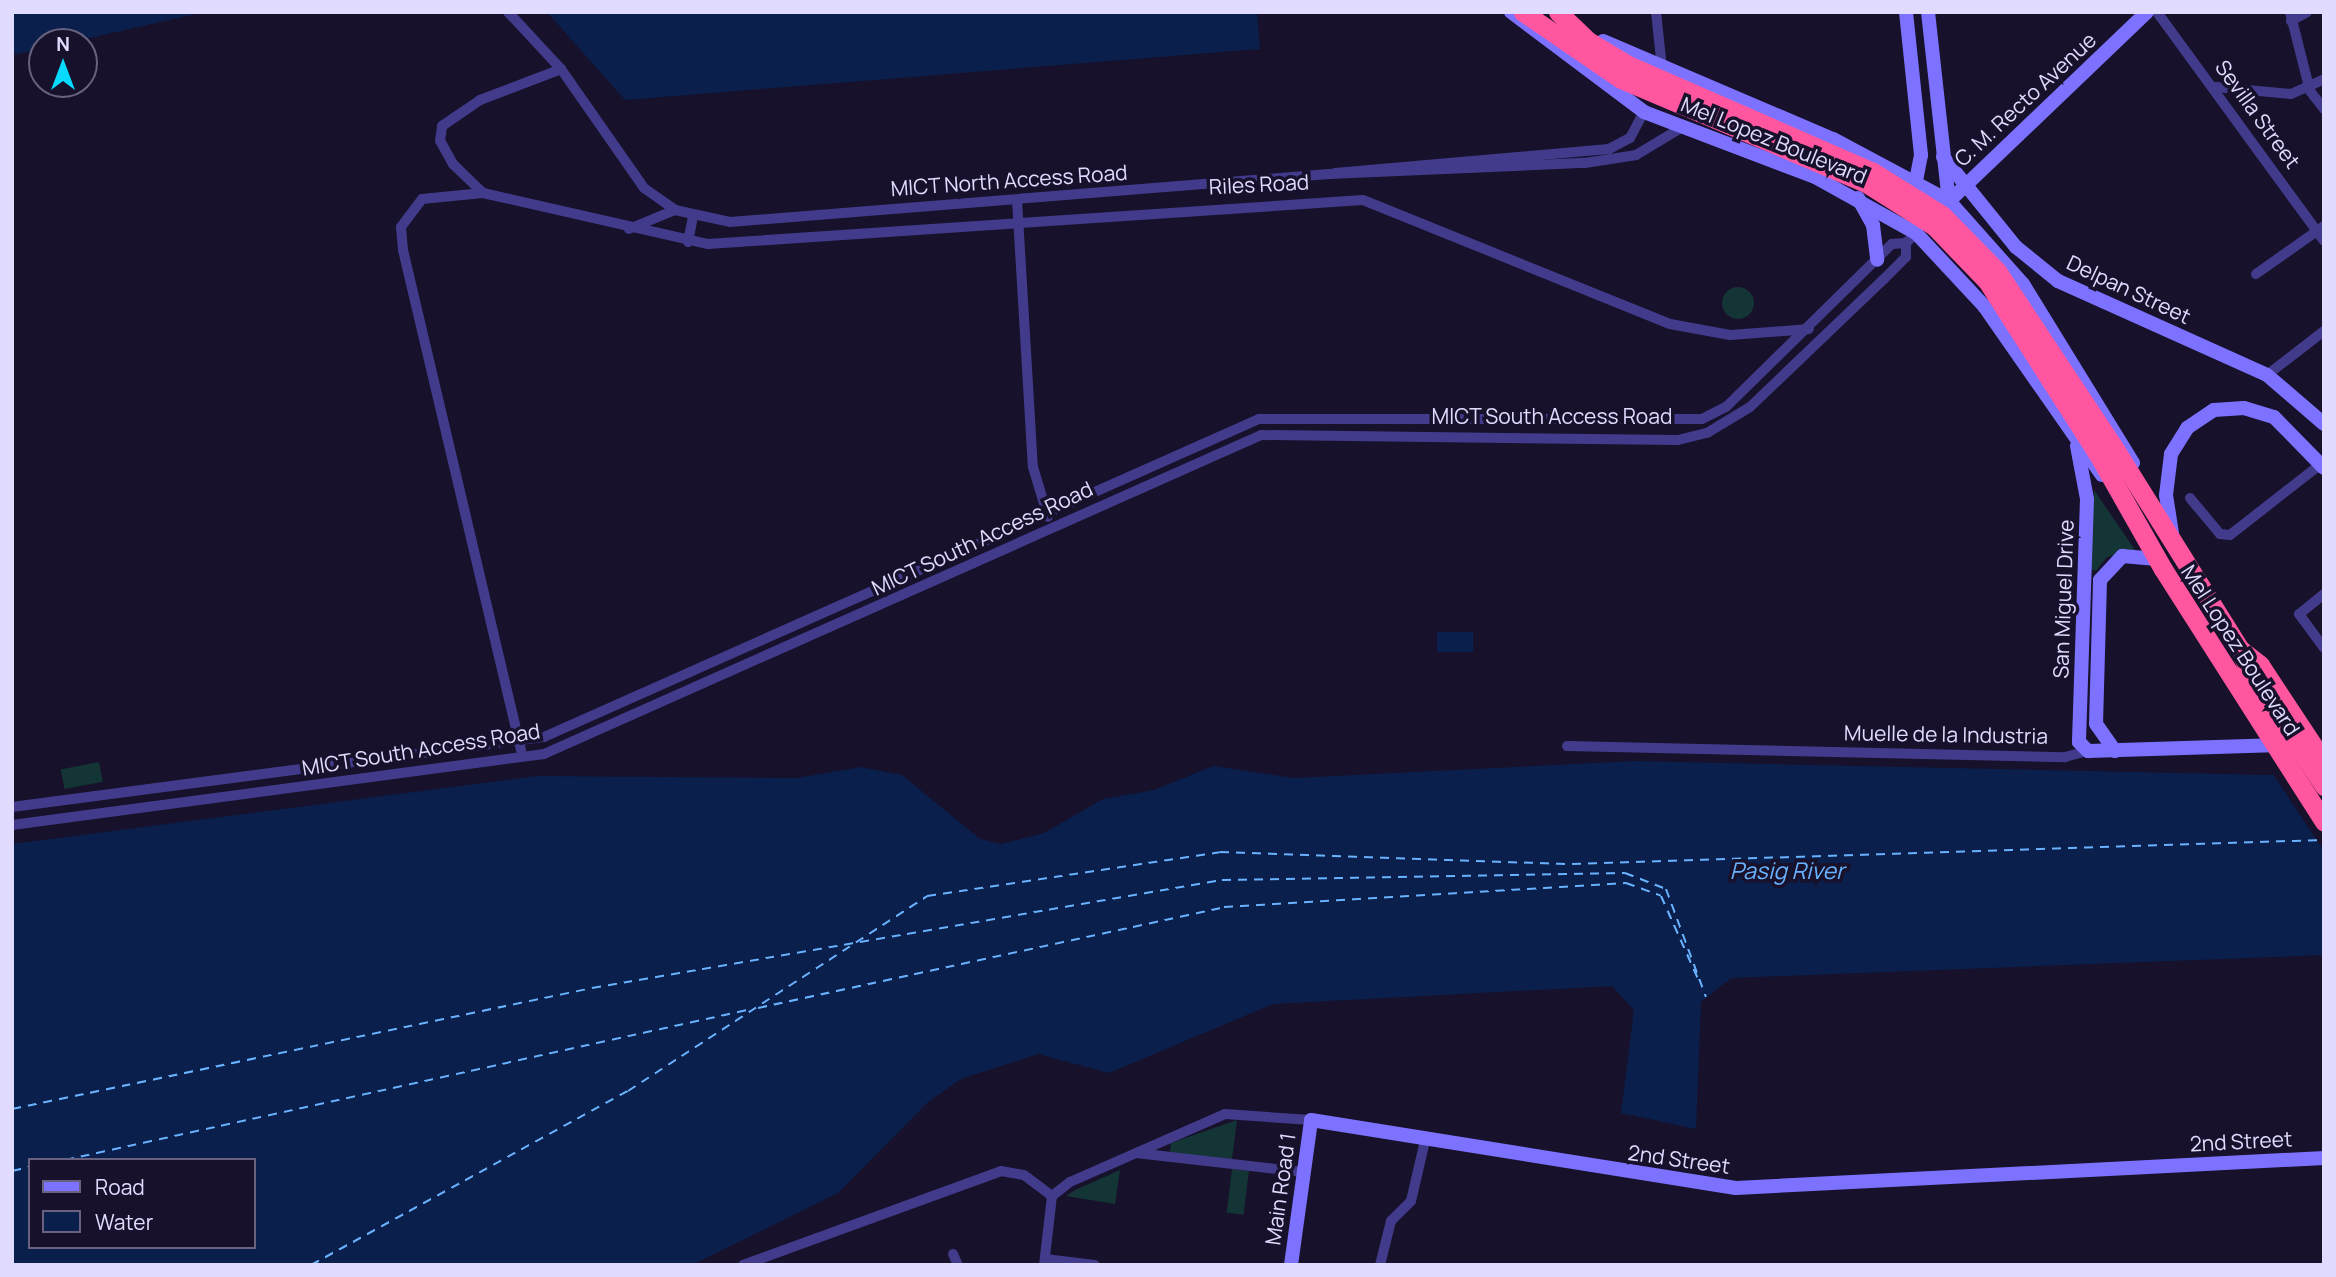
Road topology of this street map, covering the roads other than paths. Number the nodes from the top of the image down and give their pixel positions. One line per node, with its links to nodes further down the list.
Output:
1 (508, 12): 16 (street, MICT North Access Road)
2 (1511, 12): 22 (street, Mel Lopez Boulevard)
3 (1523, 12): 17 (highway, Mel Lopez Boulevard)
4 (1558, 12): 12 (highway, Mel Lopez Boulevard)
5 (1656, 12): 15 (street)
6 (1906, 12): 14 (street)
7 (1928, 12): 13 (street)
8 (2147, 12): 28 (street, C. M. Recto Avenue)
9 (2157, 12): 19 (street, Sevilla Street)
10 (2306, 12): 11 (street)
11 (2291, 16): 20 (street)
12 (1576, 29): 15 (street, Mel Lopez Boulevard); 17 (highway, Mel Lopez Boulevard)
13 (1932, 59): 14 (street); 25 (street)
14 (1909, 62): 27 (street)
15 (1662, 68): 24 (street, Mel Lopez Boulevard)
16 (561, 69): 29 (street); 34 (street, MICT North Access Road)
17 (1625, 72): 52 (highway, Mel Lopez Boulevard, bridge)
18 (2324, 79): 20 (street)
19 (2216, 87): 20 (street); 39 (street, Sevilla Street)
20 (2310, 91): 21 (street)
21 (2324, 109)
22 (1644, 112): 23 (street, Mel Lopez Boulevard); 26 (street, MICT North Access Road)
23 (1681, 128): 26 (street, MICT North Access Road); 30 (street, Mel Lopez Boulevard)
24 (1870, 156): 27 (street, Mel Lopez Boulevard); 30 (street)
25 (1943, 157): 28 (street, Delpan Street); 33 (street)
26 (1329, 174): 31 (street, MICT North Access Road)
27 (1916, 180): 33 (street, Mel Lopez Boulevard)
28 (1965, 184): 32 (street, Delpan Street); 33 (street, C. M. Recto Avenue)
29 (483, 193): 38 (street, Riles Road); 71 (street)
30 (1855, 196): 41 (street, Mel Lopez Boulevard); 43 (street)
31 (1017, 200): 35 (street, MICT North Access Road); 37 (street)
32 (1979, 200): 40 (street); 47 (street, Delpan Street)
33 (1949, 201): 36 (street, C. M. Recto Avenue); 40 (street, Mel Lopez Boulevard)
34 (676, 209): 35 (street, MICT North Access Road); 38 (street)
35 (693, 216): 42 (street)
36 (1932, 217): 41 (street, MICT South Access Road)
37 (1018, 220): 42 (street, Riles Road); 45 (street, Riles Road); 57 (street)
38 (626, 230): 42 (street, Riles Road)
39 (2322, 233): 44 (street)
40 (1987, 237): 54 (street, Mel Lopez Boulevard)
41 (1911, 238): 43 (street, MICT South Access Road); 49 (street, MICT South Access Road); 51 (street, Mel Lopez Boulevard)
42 (688, 242)
43 (1877, 260): 45 (street, MICT South Access Road)
44 (2256, 274)
45 (1809, 329): 48 (street, MICT South Access Road)
46 (2324, 331): 47 (street)
47 (2267, 375): 50 (street, Delpan Street)
48 (1739, 395): 49 (street); 57 (street, MICT South Access Road)
49 (1750, 407): 58 (street, MICT South Access Road)
50 (2324, 424)
51 (2077, 445): 56 (street, Mel Lopez Boulevard); 66 (street, San Miguel Drive)
52 (2106, 451): 54 (highway, Mel Lopez Boulevard); 56 (highway, Mel Lopez Boulevard)
53 (2323, 464): 55 (street); 59 (street)
54 (2145, 489): 59 (highway, Mel Lopez Boulevard)
55 (2190, 498)
56 (2123, 500): 60 (highway, Mel Lopez Boulevard)
57 (1047, 513): 58 (street); 61 (street, MICT South Access Road)
58 (1054, 529): 62 (street, MICT South Access Road)
59 (2172, 533): 65 (highway, Mel Lopez Boulevard)
60 (2160, 564): 67 (street, San Miguel Drive); 82 (highway, Mel Lopez Boulevard, bridge)
61 (915, 573): 62 (street); 68 (street, MICT South Access Road)
62 (923, 588): 69 (street, MICT South Access Road)
63 (2324, 594): 64 (street)
64 (2324, 648)
65 (2240, 649): 77 (highway, Mel Lopez Boulevard, bridge); 78 (highway, Mel Lopez Boulevard, bridge)
66 (2082, 656): 67 (street); 74 (street, San Miguel Drive)
67 (2098, 656): 70 (street, San Miguel Drive)
68 (725, 658): 69 (street); 71 (street, MICT South Access Road)
69 (732, 673): 76 (street, MICT South Access Road)
70 (2096, 724): 74 (street, San Miguel Drive); 75 (street)
71 (519, 743): 76 (street); 79 (street, MICT South Access Road)
72 (2324, 743): 75 (street, Muelle de la Industria)
73 (1567, 746): 74 (street, Muelle de la Industria)
74 (2088, 751): 75 (street, Muelle de la Industria)
75 (2115, 751)
76 (523, 760): 81 (street, MICT South Access Road)
77 (2324, 762)
78 (2324, 786)
79 (147, 791): 80 (street, MICT South Access Road); 81 (street)
80 (12, 807)
81 (151, 807): 83 (street, MICT South Access Road)
82 (2324, 822)
83 (12, 825)
84 (1311, 1120): 85 (street, 2nd Street); 86 (street, 2nd Street); 88 (street, Main Road 1)
85 (1424, 1141): 87 (street, 2nd Street); 94 (street)
86 (1135, 1153): 88 (street); 89 (street, 2nd Street)
87 (2324, 1158)
88 (1303, 1172): 93 (street, Main Road 1)
89 (1052, 1196): 90 (street); 91 (street)
90 (1045, 1262): 92 (street)
91 (743, 1265)
92 (1095, 1265)
93 (1291, 1265)
94 (1380, 1265)

